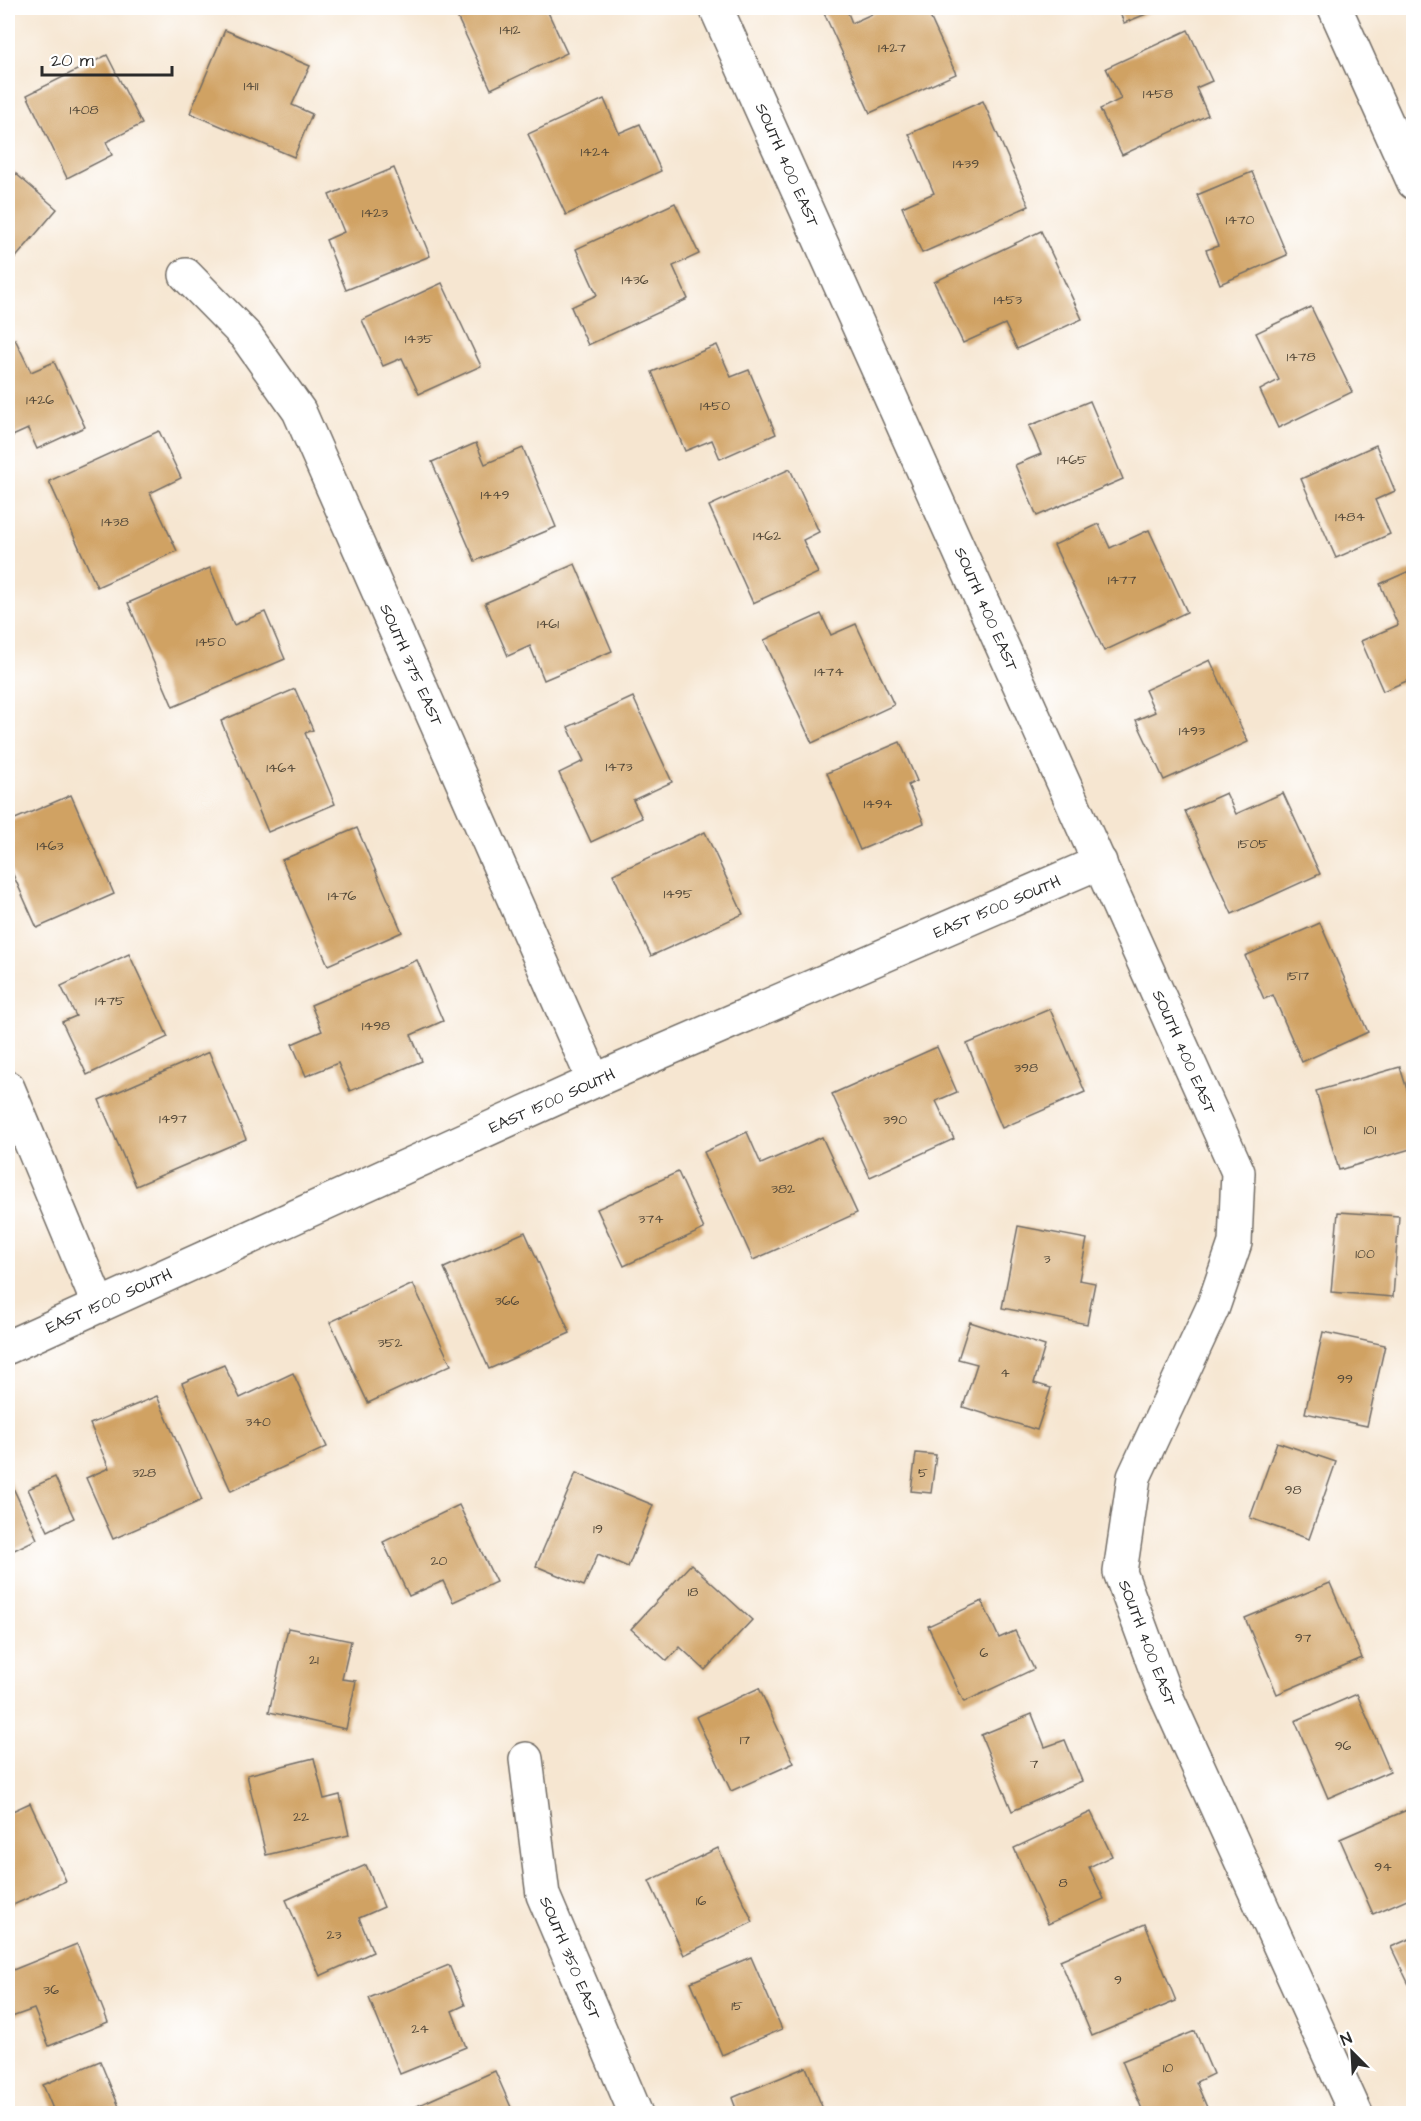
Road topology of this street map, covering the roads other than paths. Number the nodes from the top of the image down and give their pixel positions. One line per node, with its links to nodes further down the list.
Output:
1 (716, 8): 5 (street, SOUTH 400 EAST)
2 (1335, 8): 3 (street)
3 (1409, 163)
4 (186, 275): 6 (street, SOUTH 375 EAST)
5 (1100, 862): 6 (street, EAST 1500 SOUTH); 12 (street, SOUTH 400 EAST)
6 (594, 1081): 8 (street, EAST 1500 SOUTH)
7 (8, 1088): 8 (street)
8 (99, 1306): 9 (street, EAST 1500 SOUTH)
9 (8, 1347)
10 (526, 1759): 11 (street, SOUTH 350 EAST)
11 (636, 2114)
12 (1356, 2114)

